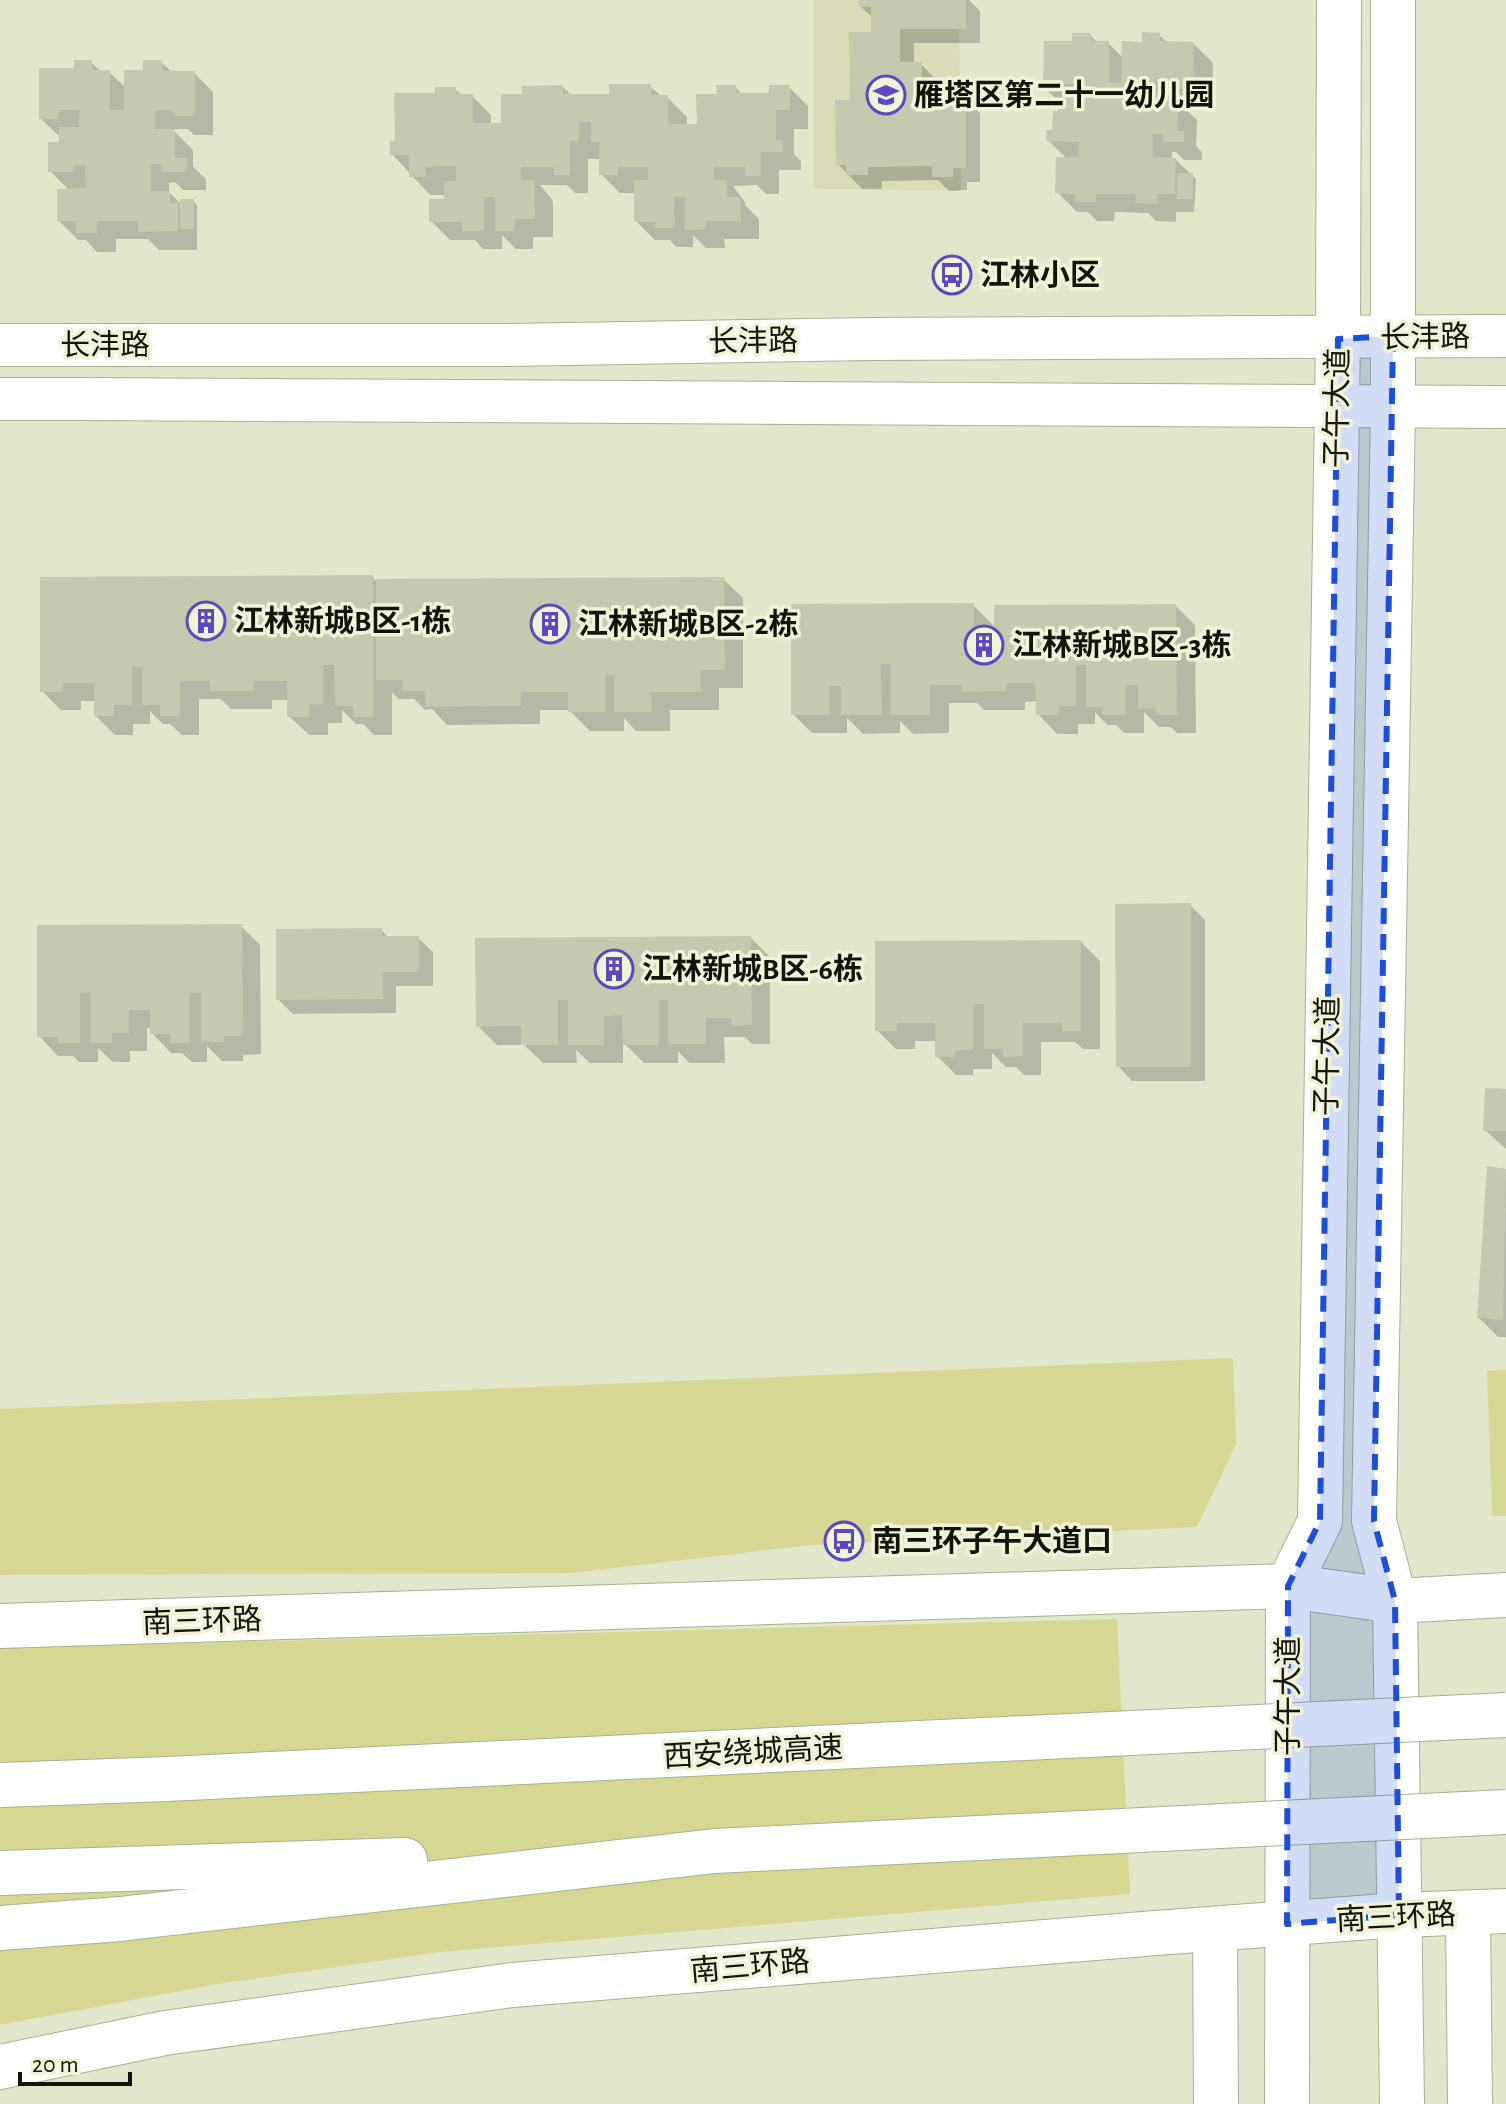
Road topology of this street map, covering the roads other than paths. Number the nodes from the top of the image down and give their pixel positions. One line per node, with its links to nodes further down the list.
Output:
1 (1339, 0): 5 (main road, 子午大道)
2 (1393, 0): 3 (main road, 子午大道)
3 (1393, 336): 4 (street, 长沣路); 5 (street, 长沣路); 9 (main road, 子午大道)
4 (1506, 336)
5 (1338, 339): 6 (street, 长沣路); 8 (main road, 子午大道)
6 (0, 345)
7 (0, 399): 8 (street, 长沣路)
8 (1337, 405): 9 (street, 长沣路); 11 (main road, 子午大道)
9 (1393, 407): 10 (street, 长沣路); 13 (main road, 子午大道)
10 (1506, 407)
11 (1288, 1586): 13 (main road, 南三环路); 14 (main road, 南三环路); 22 (main road, 子午大道)
12 (1506, 1595): 13 (main road, 南三环路)
13 (1395, 1601): 21 (main road, 子午大道)
14 (0, 1626)
15 (1506, 1715): 16 (main road, 西安绕城高速, bridge)
16 (0, 1785)
17 (1506, 1812): 18 (main road, bridge)
18 (715, 1851): 19 (main road); 23 (main road)
19 (0, 1873)
20 (1487, 1912): 21 (main road, 南三环路); 29 (main road)
21 (1399, 1915): 22 (main road, 南三环路); 28 (main road, 子午大道)
22 (1287, 1924): 24 (main road, 南三环路); 27 (main road, 子午大道)
23 (0, 1928)
24 (1215, 1929): 25 (main road, 南三环路); 26 (main road)
25 (0, 2067)
26 (1216, 2104)
27 (1287, 2104)
28 (1402, 2104)
29 (1470, 2104)

